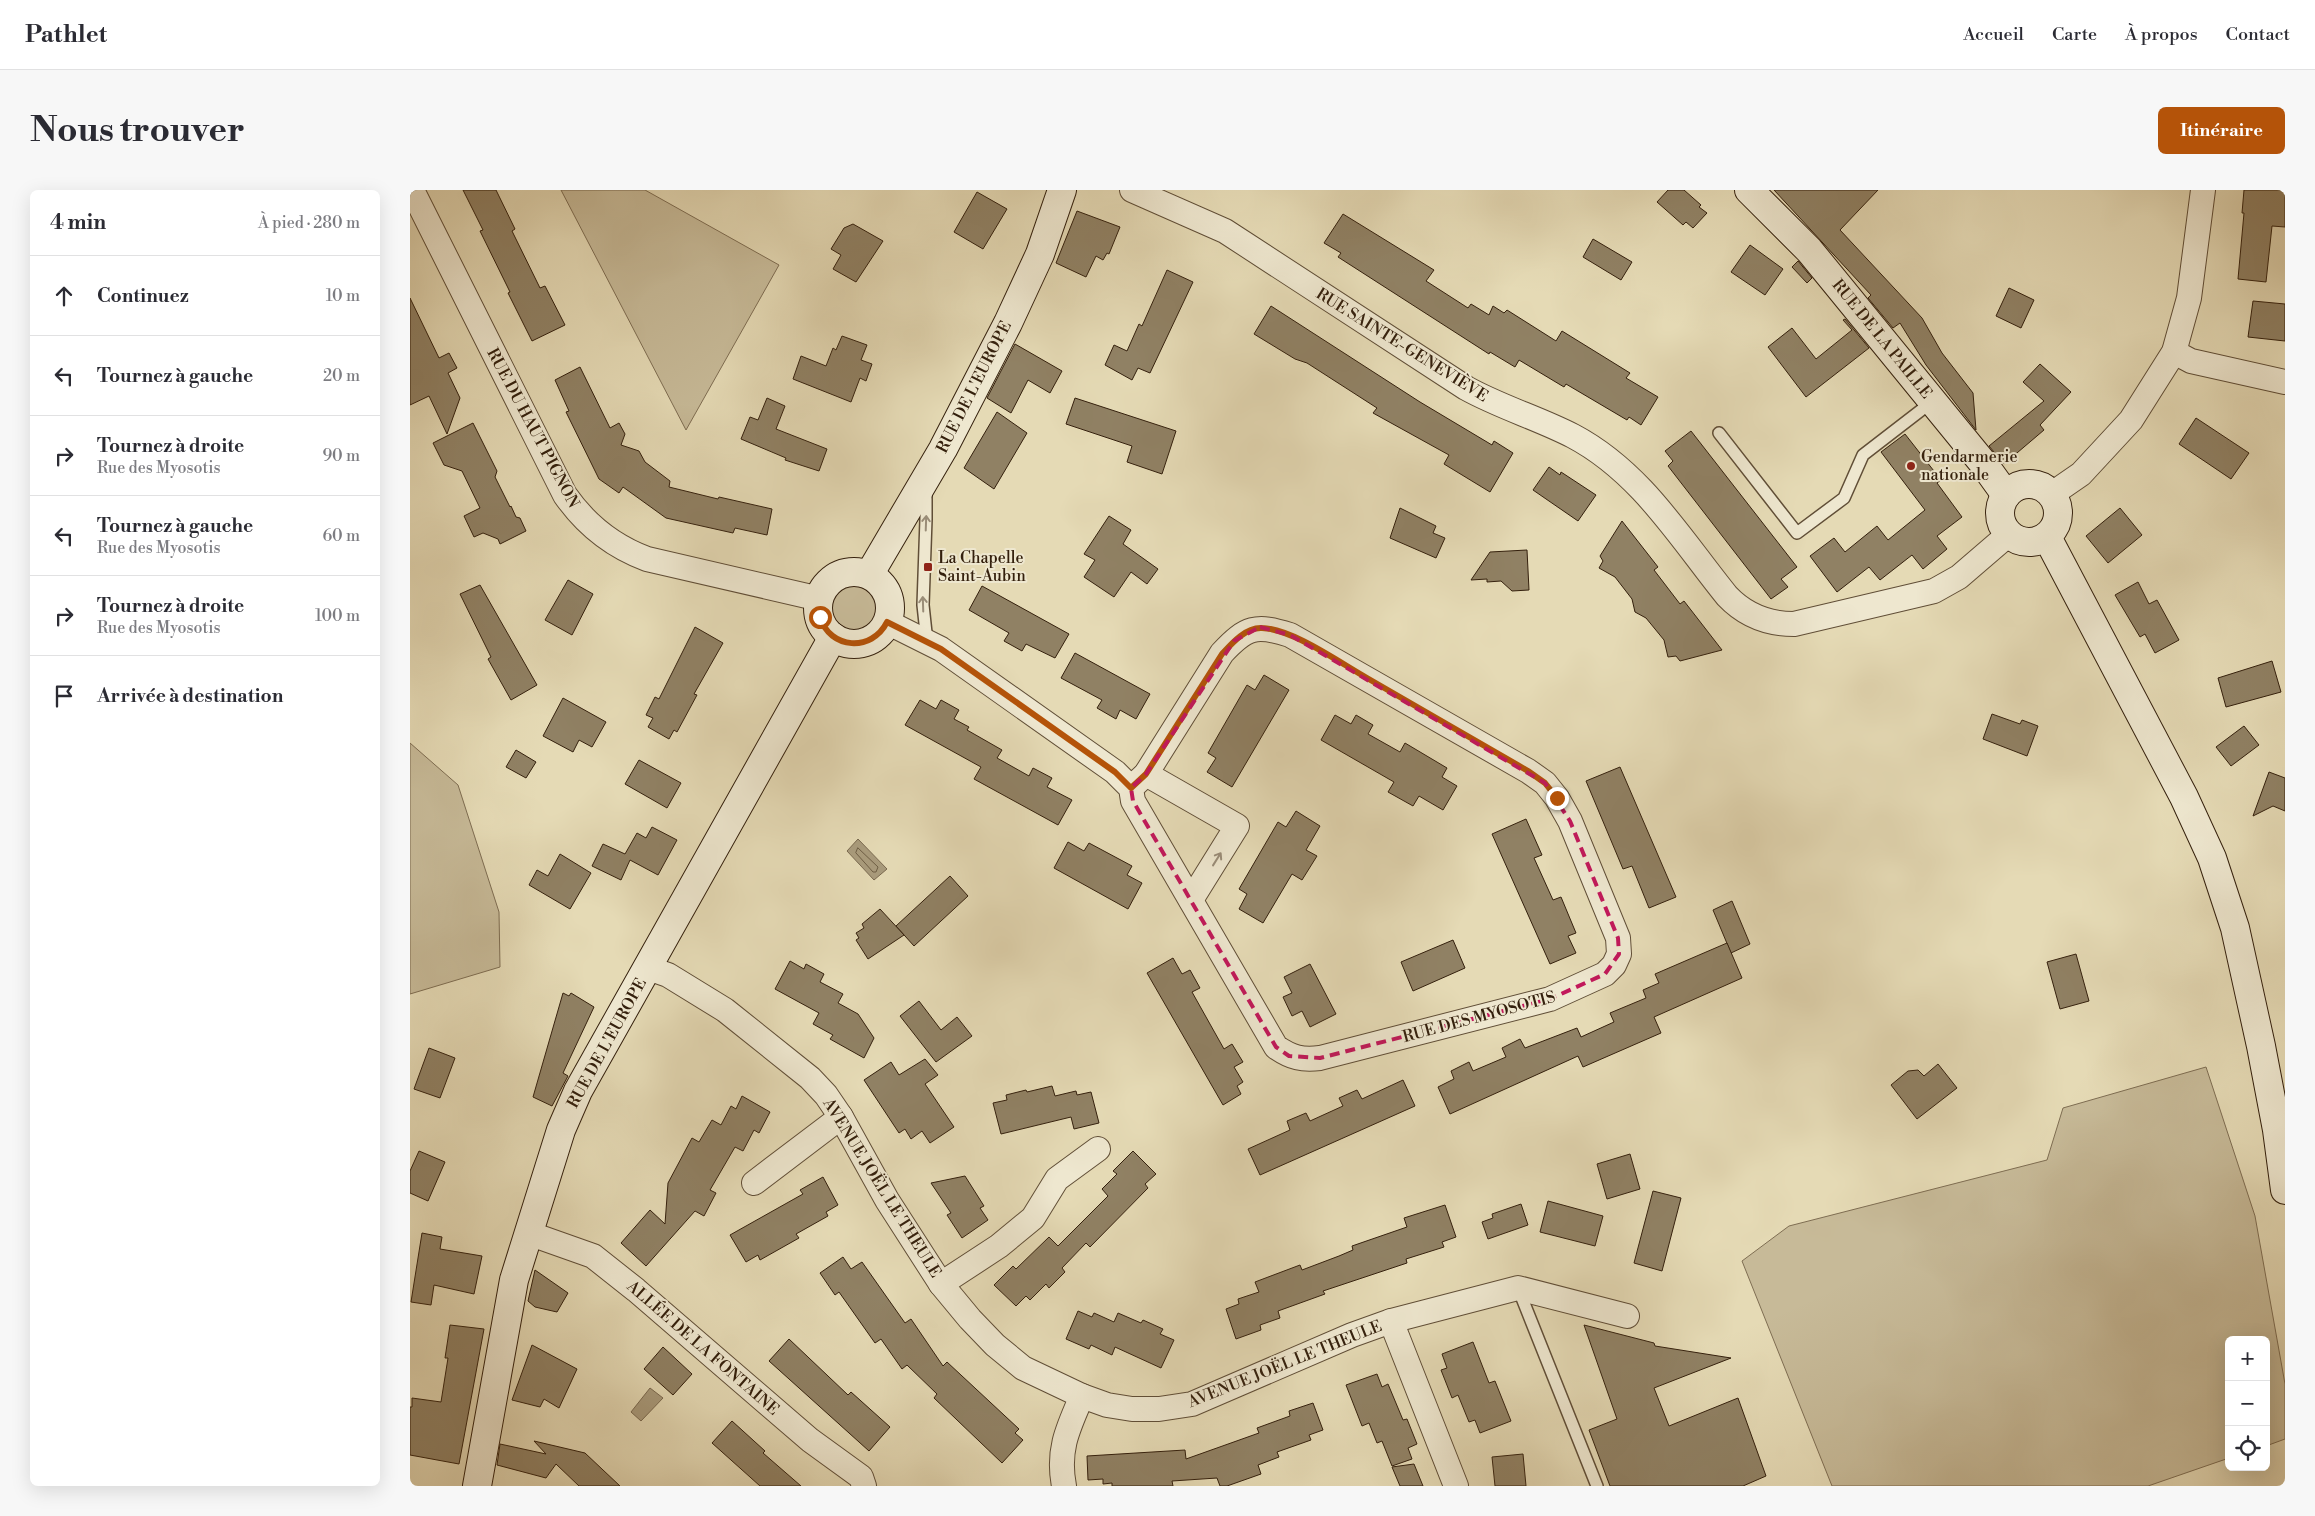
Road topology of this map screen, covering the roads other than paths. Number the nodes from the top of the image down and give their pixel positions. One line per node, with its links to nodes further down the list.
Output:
1 (412, 190): 16 (street, RUE DU HAUT PIGNON)
2 (1132, 190): 13 (street, RUE SAINTE-GENEVIÈVE)
3 (1749, 190): 8 (street, RUE DE LA PAILLE)
4 (2203, 190): 6 (street)
5 (1059, 191): 10 (street, RUE DE L'EUROPE)
6 (2174, 352): 7 (street); 12 (street)
7 (2285, 382)
8 (1933, 401): 9 (lane); 11 (street, RUE DE LA PAILLE)
9 (1719, 433)
10 (925, 480): 15 (street, RUE DE L'EUROPE); 19 (lane, one-way to 10)
11 (2006, 494): 12 (street); 13 (street)
12 (2052, 494): 14 (street)
13 (2009, 534): 14 (street)
14 (2047, 536): 26 (street)
15 (869, 575): 16 (street); 17 (street)
16 (820, 598): 18 (street)
17 (887, 622): 18 (street); 19 (street, RUE DES MYOSOTIS)
18 (834, 637): 22 (street, RUE DE L'EUROPE)
19 (927, 642): 20 (street, RUE DES MYOSOTIS)
20 (1138, 781): 21 (street, RUE DES MYOSOTIS); 21 (street, RUE DES MYOSOTIS, one-way to 20); 21 (street, RUE DES MYOSOTIS)
21 (1191, 900)
22 (648, 968): 23 (street, AVENUE JOËL LE THEULE); 27 (street, RUE DE L'EUROPE)
23 (841, 1117): 25 (street); 28 (street, AVENUE JOËL LE THEULE)
24 (1098, 1149): 28 (street)
25 (754, 1183)
26 (2285, 1190)
27 (528, 1233): 33 (street, RUE DE L'EUROPE); 34 (street, ALLÉE DE LA FONTAINE)
28 (941, 1284): 32 (street, AVENUE JOËL LE THEULE)
29 (1518, 1288): 30 (street, AVENUE JOËL LE THEULE); 31 (street, AVENUE JOËL LE THEULE); 37 (lane)
30 (1627, 1316)
31 (1391, 1321): 32 (street, AVENUE JOËL LE THEULE); 36 (street)
32 (1082, 1396): 35 (street)
33 (477, 1486)
34 (864, 1486)
35 (1064, 1486)
36 (1456, 1486)
37 (1597, 1486)

